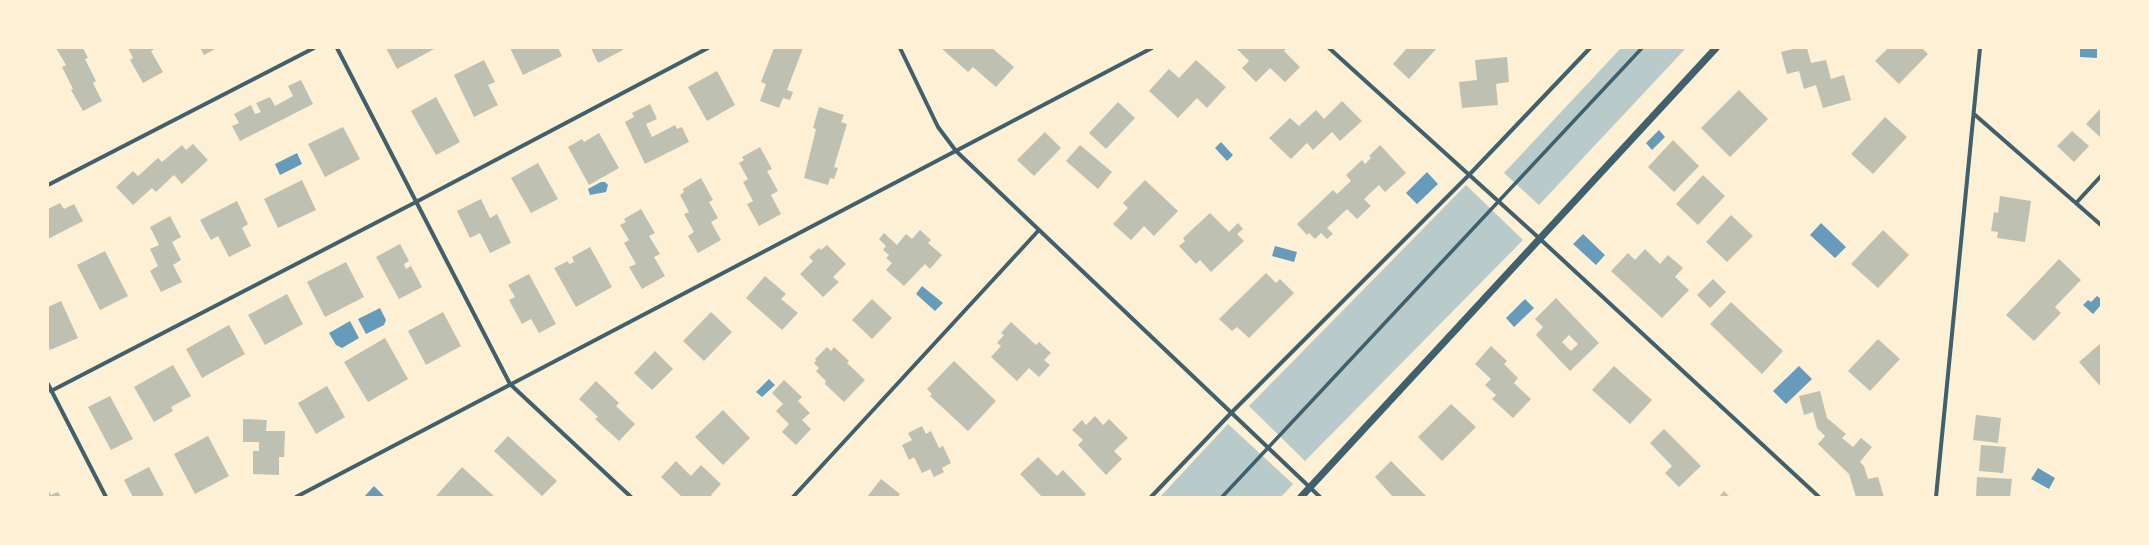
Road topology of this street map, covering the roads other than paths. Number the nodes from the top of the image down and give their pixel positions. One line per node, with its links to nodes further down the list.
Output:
1 (314, 48): 15 (street)
2 (337, 48): 17 (street)
3 (708, 48): 17 (street)
4 (900, 48): 12 (street)
5 (1152, 48): 12 (street)
6 (1329, 48): 13 (street)
7 (1590, 48): 13 (street)
8 (1642, 48): 16 (street)
9 (1716, 48): 21 (street)
10 (1980, 48): 11 (street)
11 (1974, 114): 18 (street); 37 (street)
12 (956, 151): 20 (street); 23 (street)
13 (1468, 176): 16 (street); 25 (street)
14 (2101, 176): 18 (street)
15 (48, 184)
16 (1498, 200): 21 (street); 26 (street)
17 (416, 202): 23 (street); 24 (street)
18 (2077, 202): 19 (street)
19 (2101, 225)
20 (1039, 230): 25 (street); 31 (street)
21 (1539, 238): 27 (street); 36 (street)
22 (48, 384): 24 (street)
23 (510, 384): 29 (street); 30 (street)
24 (52, 391): 28 (street)
25 (1232, 412): 26 (street); 32 (street)
26 (1268, 446): 27 (street); 33 (street)
27 (1310, 488): 34 (street); 35 (street)
28 (106, 497)
29 (296, 497)
30 (631, 497)
31 (793, 497)
32 (1151, 497)
33 (1222, 497)
34 (1301, 497)
35 (1320, 497)
36 (1819, 497)
37 (1936, 497)

